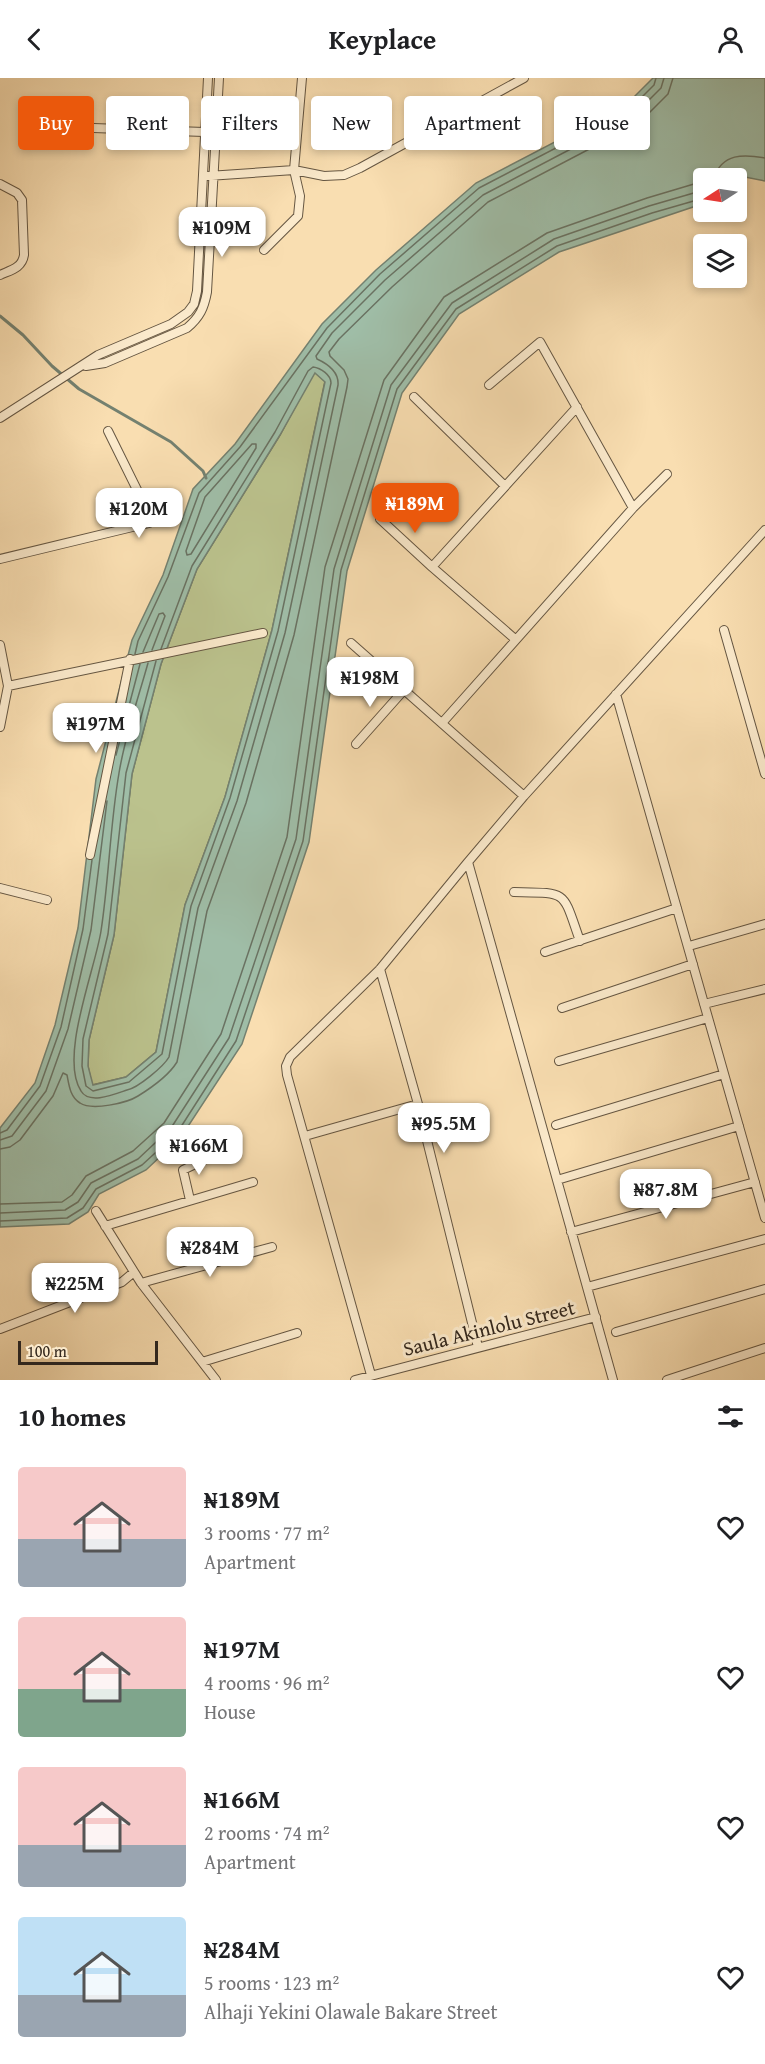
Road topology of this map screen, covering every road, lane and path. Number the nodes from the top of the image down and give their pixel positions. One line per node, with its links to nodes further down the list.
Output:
1 (208, 78): 5 (street)
2 (219, 78): 10 (street)
3 (302, 78): 9 (street)
4 (524, 78): 9 (street)
5 (207, 96)
6 (94, 128): 7 (street)
7 (201, 132)
8 (203, 150): 11 (street)
9 (294, 170): 10 (street); 13 (street)
10 (213, 176): 11 (street); 15 (street)
11 (202, 177): 15 (street)
12 (0, 184): 14 (street)
13 (264, 250)
14 (0, 275)
15 (79, 369): 19 (street)
16 (489, 385): 18 (street)
17 (414, 397): 22 (street)
18 (577, 407): 22 (street); 23 (street)
19 (0, 418)
20 (108, 431): 26 (street)
21 (667, 474): 23 (street)
22 (505, 486): 27 (street)
23 (633, 508): 30 (street)
24 (380, 519): 27 (street)
25 (765, 530): 36 (street)
26 (0, 559)
27 (432, 567): 30 (street)
28 (724, 630): 40 (street)
29 (263, 633): 33 (street)
30 (515, 639): 37 (street)
31 (351, 643): 35 (street)
32 (0, 645): 34 (street)
33 (130, 660): 34 (street); 42 (street)
34 (8, 686): 38 (street)
35 (404, 690): 37 (street); 39 (street)
36 (616, 694): 41 (street); 47 (street)
37 (442, 723): 41 (street)
38 (0, 727)
39 (356, 744)
40 (765, 774)
41 (524, 796): 43 (street)
42 (90, 855)
43 (468, 862): 53 (street); 65 (street)
44 (0, 888): 46 (street)
45 (514, 892): 49 (street)
46 (47, 900)
47 (677, 908): 49 (street); 50 (street)
48 (765, 924): 50 (street)
49 (580, 941): 51 (street)
50 (689, 946): 52 (street)
51 (545, 952)
52 (693, 964): 55 (street); 56 (street)
53 (380, 969): 60 (street); 63 (street)
54 (765, 989): 55 (street)
55 (704, 1004): 57 (street)
56 (562, 1008)
57 (708, 1018): 58 (street); 59 (street)
58 (559, 1061)
59 (724, 1074): 61 (street); 62 (street)
60 (418, 1104): 63 (street); 83 (street)
61 (556, 1125)
62 (739, 1126): 65 (street); 67 (street)
63 (305, 1136): 86 (street)
64 (214, 1155): 68 (street)
65 (556, 1180): 72 (street)
66 (253, 1182): 68 (street)
67 (755, 1182): 70 (street); 72 (street)
68 (190, 1200): 71 (street)
69 (96, 1211): 71 (street)
70 (765, 1218)
71 (105, 1226): 75 (street)
72 (571, 1232): 77 (street)
73 (765, 1239): 77 (street)
74 (272, 1247): 76 (street)
75 (134, 1272): 76 (street); 80 (street)
76 (141, 1283): 85 (street)
77 (587, 1287): 79 (street)
78 (765, 1289): 81 (street)
79 (596, 1317): 83 (street, Saula Akinlolu Street); 89 (street)
80 (0, 1329)
81 (616, 1332)
82 (297, 1333): 85 (street)
83 (478, 1347): 86 (street, Saula Akinlolu Street)
84 (765, 1348): 90 (street)
85 (202, 1362): 87 (street)
86 (371, 1375): 88 (street, Saula Akinlolu Street)
87 (216, 1380)
88 (355, 1380)
89 (613, 1380)
90 (667, 1380)

